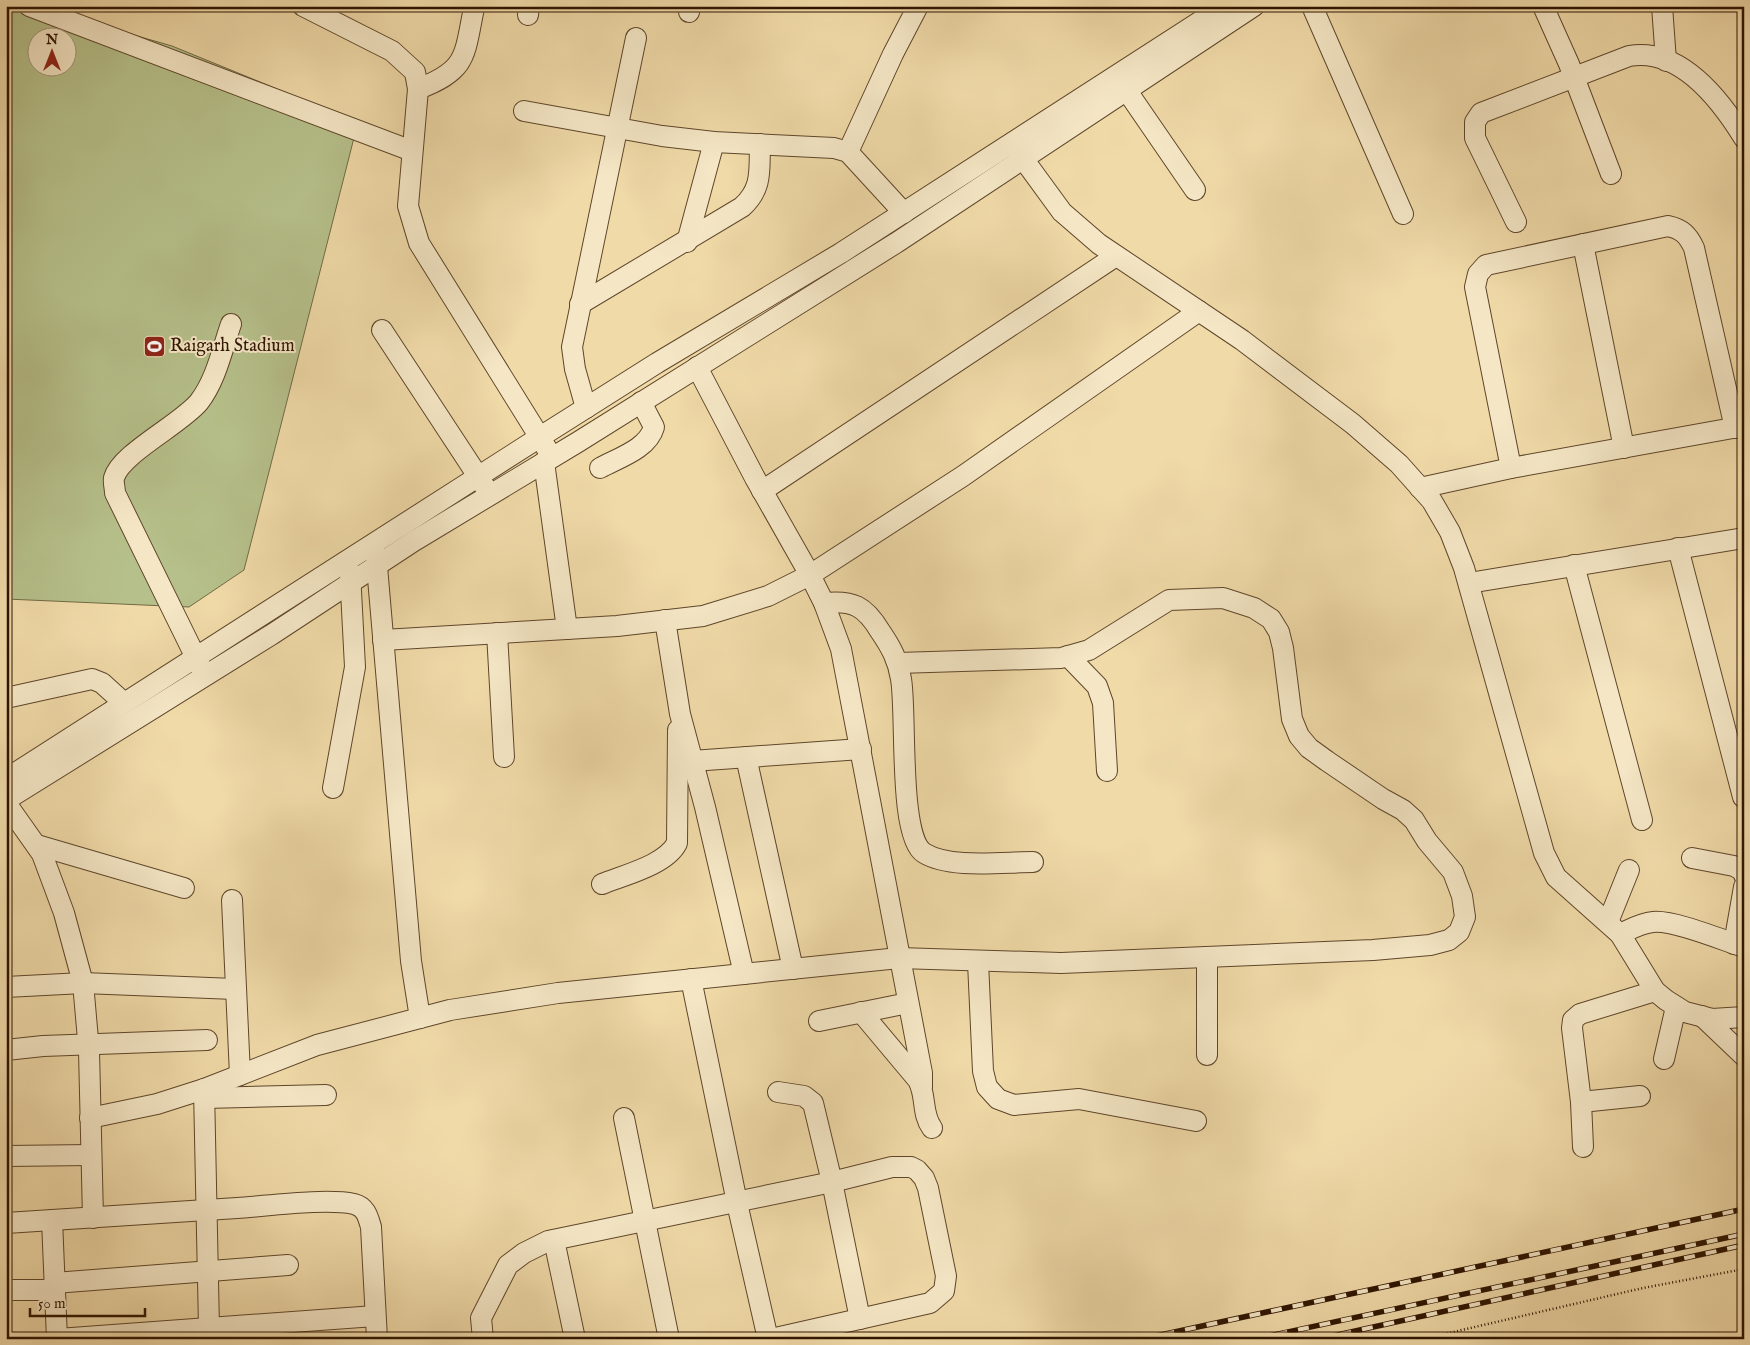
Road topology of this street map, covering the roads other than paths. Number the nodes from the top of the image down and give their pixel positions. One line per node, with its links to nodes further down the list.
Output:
1 (29, 6): 22 (street)
2 (303, 6): 14 (street)
3 (918, 6): 23 (street)
4 (1224, 6): 11 (street)
5 (1254, 6): 11 (street)
6 (1312, 6): 28 (street)
7 (1543, 6): 13 (street)
8 (1662, 6): 12 (street)
9 (474, 8): 14 (street)
10 (636, 38): 18 (street)
11 (1169, 52): 15 (street); 24 (street)
12 (1666, 61): 13 (street); 17 (street)
13 (1574, 77): 25 (street); 29 (street)
14 (418, 88): 22 (street)
15 (1127, 91): 24 (street); 26 (street)
16 (524, 111): 18 (street)
17 (1736, 115): 19 (street)
18 (619, 129): 20 (street); 33 (street)
19 (1744, 138)
20 (714, 142): 21 (street); 30 (street)
21 (760, 144): 23 (street); 30 (street)
22 (412, 151): 41 (street)
23 (848, 152): 27 (street)
24 (1018, 152): 27 (street); 32 (street); 37 (street)
25 (1611, 174)
26 (1195, 190)
27 (904, 213): 39 (street)
28 (1403, 214)
29 (1516, 222)
30 (686, 242): 33 (street)
31 (1583, 244): 40 (street); 42 (street); 45 (street)
32 (1116, 256): 34 (street); 48 (street)
33 (580, 304): 39 (street)
34 (1199, 311): 47 (street); 56 (street)
35 (231, 324): 65 (street)
36 (382, 330): 46 (street)
37 (697, 367): 38 (street); 48 (street)
38 (641, 402): 43 (street); 44 (street)
39 (586, 408): 41 (street)
40 (1739, 427): 42 (street)
41 (540, 437): 43 (street); 46 (street)
42 (1624, 448): 45 (street)
43 (548, 460): 49 (street); 61 (street)
44 (600, 468)
45 (1511, 468): 47 (street)
46 (478, 477): 49 (street); 51 (street)
47 (1420, 488): 58 (street)
48 (762, 491): 56 (street)
49 (491, 494): 54 (street)
50 (1744, 538): 52 (street)
51 (375, 543): 53 (street); 54 (street)
52 (1678, 548): 55 (street); 78 (street)
53 (348, 560): 57 (street); 65 (street)
54 (377, 565): 57 (street); 63 (street)
55 (1574, 565): 58 (street); 80 (street)
56 (810, 575): 59 (street); 60 (street)
57 (352, 582): 67 (street); 77 (street)
58 (1468, 582): 90 (street)
59 (824, 604): 66 (street); 71 (street)
60 (665, 620): 61 (street); 70 (street)
61 (567, 629): 62 (street)
62 (497, 633): 63 (street); 72 (street)
63 (383, 640): 107 (street)
64 (1068, 656): 66 (street); 75 (street); 92 (street)
65 (194, 658): 67 (street); 69 (street)
66 (898, 663): 83 (street)
67 (206, 676): 79 (street)
68 (6, 698): 69 (street)
69 (124, 704): 76 (street)
70 (680, 714): 74 (street); 86 (street)
71 (861, 749): 73 (street); 93 (street)
72 (504, 757)
73 (746, 757): 74 (street); 95 (street)
74 (692, 760): 96 (street)
75 (1107, 771)
76 (6, 780)
77 (333, 788)
78 (1743, 797)
79 (6, 801): 81 (street)
80 (1642, 820)
81 (37, 846): 88 (street); 98 (street)
82 (1692, 858): 85 (street)
83 (1033, 862)
84 (1630, 870): 90 (street)
85 (1744, 875)
86 (602, 884)
87 (1744, 887): 91 (street)
88 (184, 888)
89 (232, 900): 100 (street)
90 (1614, 928): 91 (street); 101 (street)
91 (1739, 946)
92 (1207, 957): 94 (street); 112 (street)
93 (900, 958): 94 (street); 95 (street); 102 (street)
94 (978, 962): 124 (street)
95 (794, 969): 96 (street)
96 (744, 974): 97 (street)
97 (691, 979): 107 (street); 130 (street)
98 (83, 983): 99 (street); 100 (street); 110 (street)
99 (6, 988)
100 (235, 989): 115 (street)
101 (1655, 991): 103 (street); 121 (street)
102 (908, 1003): 104 (street); 116 (street)
103 (1676, 1007): 105 (street); 114 (street)
104 (861, 1012): 108 (street); 116 (street)
105 (1702, 1016): 106 (street); 113 (street)
106 (1744, 1017)
107 (420, 1018): 115 (street)
108 (819, 1021)
109 (207, 1040): 110 (street)
110 (88, 1044): 111 (street); 122 (street)
111 (6, 1050)
112 (1207, 1055)
113 (1744, 1056)
114 (1664, 1059)
115 (240, 1075): 118 (street)
116 (922, 1087): 125 (street)
117 (778, 1092): 129 (street)
118 (204, 1094): 119 (street); 122 (street); 131 (street)
119 (326, 1095)
120 (1640, 1096): 121 (street)
121 (1581, 1102): 126 (street)
122 (90, 1118): 127 (street)
123 (624, 1118): 134 (street)
124 (1196, 1121)
125 (932, 1128)
126 (1583, 1147)
127 (91, 1155): 128 (street); 132 (street)
128 (6, 1156)
129 (832, 1182): 130 (street); 142 (street); 142 (street)
130 (737, 1202): 134 (street); 150 (street)
131 (208, 1210): 132 (street); 138 (street); 141 (street)
132 (92, 1218): 133 (street)
133 (52, 1220): 135 (street); 139 (street)
134 (644, 1221): 136 (street); 149 (street)
135 (6, 1223)
136 (554, 1240): 147 (street); 148 (street)
137 (288, 1265): 138 (street)
138 (208, 1271): 139 (street); 143 (street)
139 (54, 1286): 140 (street); 145 (street)
140 (6, 1290)
141 (375, 1316): 143 (street); 146 (street)
142 (860, 1319): 150 (street)
143 (209, 1328): 144 (street)
144 (92, 1337): 145 (street)
145 (58, 1339)
146 (377, 1339)
147 (483, 1339)
148 (575, 1339)
149 (669, 1339)
150 (770, 1339)

